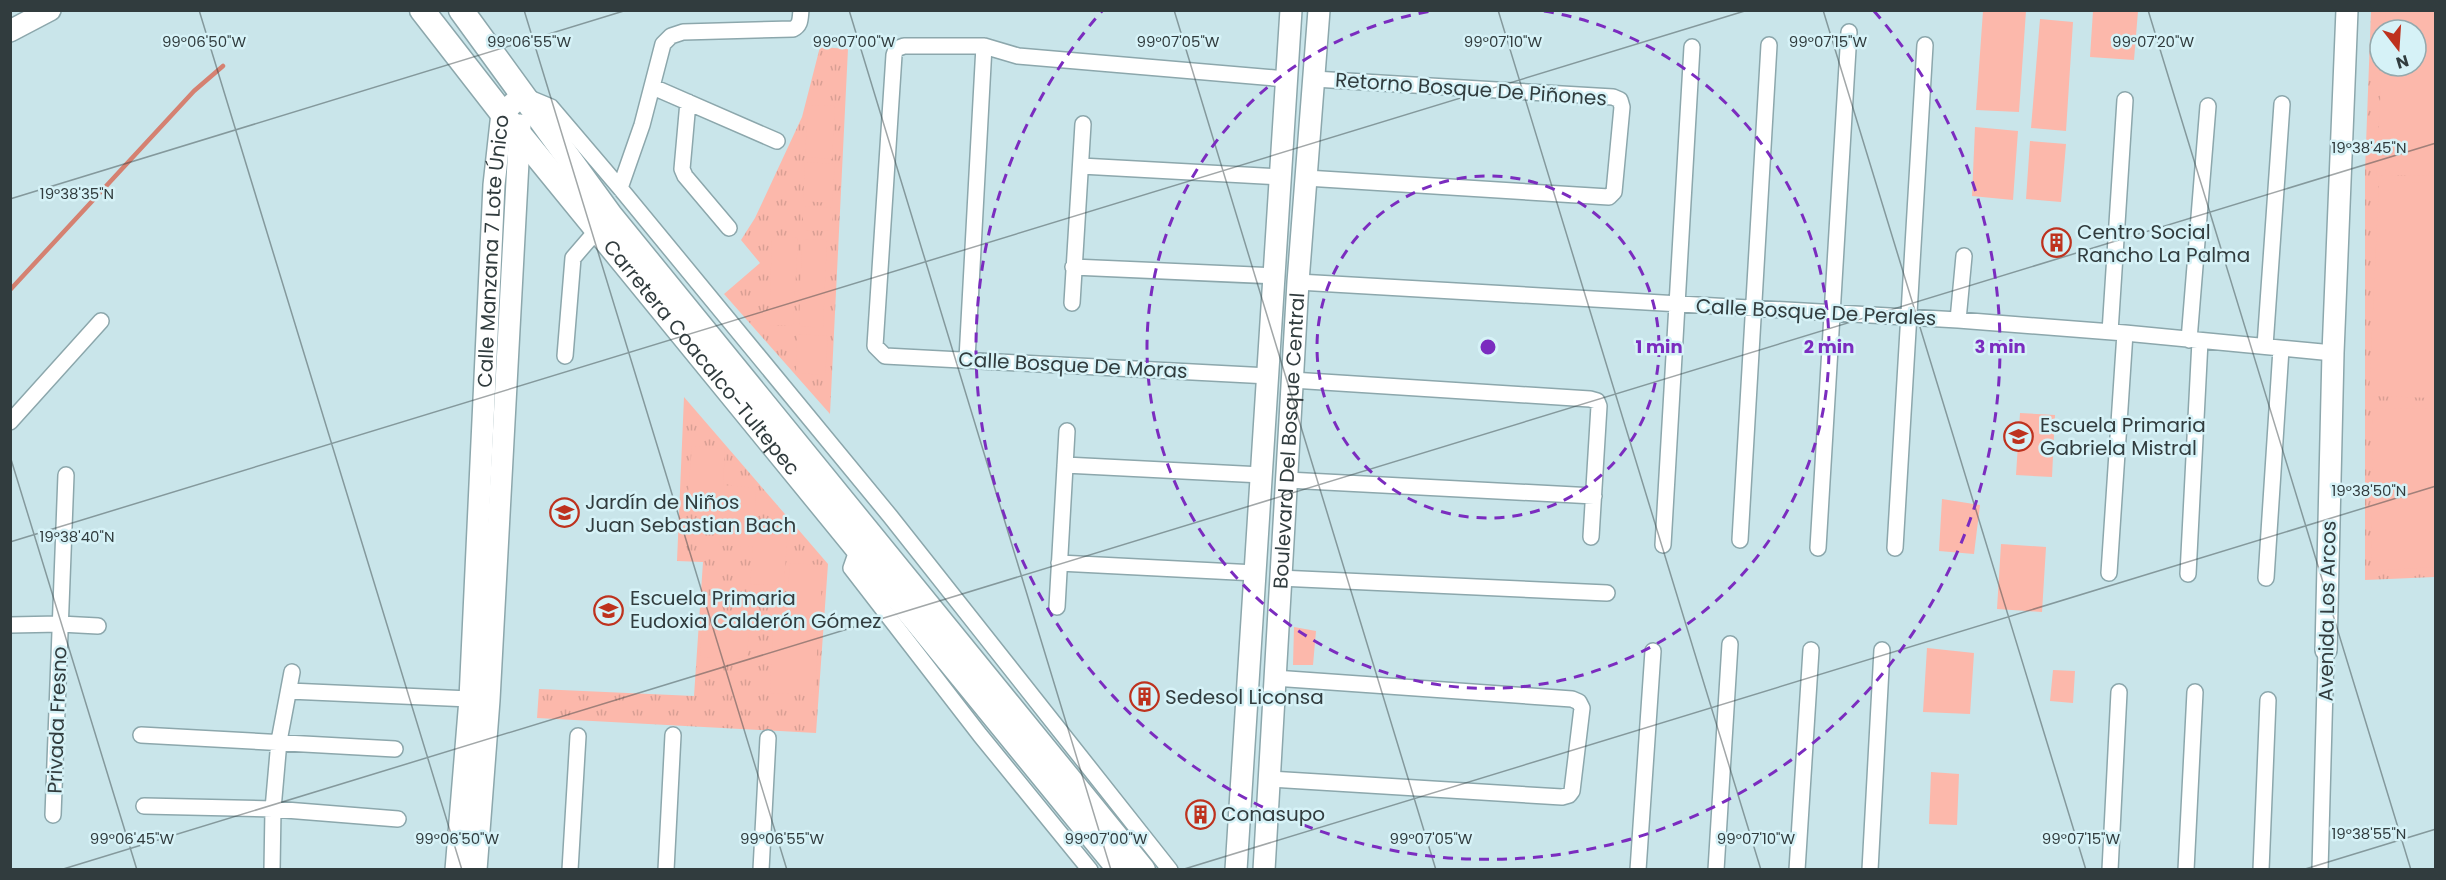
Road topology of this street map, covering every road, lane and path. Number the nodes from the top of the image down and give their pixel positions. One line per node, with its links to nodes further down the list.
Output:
1 (50, 10): 8 (street)
2 (422, 10): 24 (main road, Carretera Coacalco-Tultepec)
3 (461, 10): 19 (main road, Carretera Coacalco-Tultepec)
4 (801, 10): 18 (street)
5 (1291, 10): 10 (street, Boulevard Del Bosque Central)
6 (1319, 10): 11 (street, Boulevard Del Bosque Central)
7 (2347, 10): 49 (street, Avenida Los Arcos)
8 (10, 31)
9 (1849, 32): 41 (street)
10 (1289, 40): 11 (street); 16 (street, Boulevard Del Bosque Central)
11 (1316, 40): 17 (street, Boulevard Del Bosque Central)
12 (1769, 45): 40 (street)
13 (1925, 45): 42 (street)
14 (984, 46): 16 (street); 51 (street); 51 (street, Calle Bosque De Moras)
15 (1692, 47): 39 (street)
16 (1286, 78): 29 (street, Boulevard Del Bosque Central)
17 (1314, 79): 30 (street, Boulevard Del Bosque Central); 30 (street, Retorno Bosque De Piñones)
18 (653, 87): 21 (street); 31 (street)
19 (523, 95): 24 (street, Calle Manzana 7 Lote Único); 26 (street, Calle Manzana 7 Lote Único); 31 (street); 114 (main road, Carretera Coacalco-Tultepec)
20 (2125, 100): 45 (street)
21 (688, 102): 27 (street); 32 (street)
22 (2282, 104): 47 (street)
23 (2208, 106): 46 (street)
24 (502, 113): 26 (main road, Carretera Coacalco-Tultepec); 90 (street, Calle Manzana 7 Lote Único)
25 (1083, 124): 28 (street)
26 (519, 133): 33 (main road, Carretera Coacalco-Tultepec); 99 (street, Calle Manzana 7 Lote Único)
27 (777, 141)
28 (1081, 166): 29 (street); 35 (street)
29 (1280, 177): 36 (street, Boulevard Del Bosque Central)
30 (1306, 178): 37 (street, Boulevard Del Bosque Central)
31 (620, 188): 115 (street)
32 (729, 228)
33 (598, 229): 50 (street); 66 (main road, Carretera Coacalco-Tultepec)
34 (1964, 256): 43 (street)
35 (1073, 267): 36 (street); 38 (street)
36 (1275, 276): 52 (street, Boulevard Del Bosque Central)
37 (1298, 282): 39 (street, Calle Bosque De Perales); 53 (street, Boulevard Del Bosque Central)
38 (1072, 303)
39 (1677, 304): 40 (street, Calle Bosque De Perales); 65 (street)
40 (1753, 308): 41 (street, Calle Bosque De Perales); 64 (street)
41 (1833, 313): 42 (street, Calle Bosque De Perales); 67 (street)
42 (1909, 317): 43 (street, Calle Bosque De Perales); 68 (street)
43 (1958, 320): 45 (street, Calle Bosque De Perales)
44 (101, 321): 54 (street)
45 (2117, 332): 46 (street, Calle Bosque De Perales); 71 (street)
46 (2194, 341): 47 (street, Calle Bosque De Perales); 72 (street)
47 (2265, 346): 48 (street, Calle Bosque De Perales)
48 (2281, 349): 49 (street, Calle Bosque De Perales); 74 (street)
49 (2333, 353): 83 (street, Avenida Los Arcos)
50 (565, 356)
51 (967, 359): 52 (street, Calle Bosque De Moras)
52 (1269, 376): 55 (street, Boulevard Del Bosque Central)
53 (1292, 380): 56 (street, Boulevard Del Bosque Central); 62 (street)
54 (10, 422)
55 (1266, 424): 56 (street); 60 (street, Boulevard Del Bosque Central)
56 (1290, 424): 61 (street, Boulevard Del Bosque Central)
57 (1067, 431): 58 (street)
58 (1065, 465): 60 (street); 69 (street)
59 (66, 474): 77 (street, Privada Fresno)
60 (1262, 475): 70 (street, Boulevard Del Bosque Central)
61 (1287, 480): 62 (street); 73 (street, Boulevard Del Bosque Central)
62 (1594, 496): 63 (street)
63 (1592, 537)
64 (1740, 540)
65 (1663, 545)
66 (858, 548): 112 (street); 113 (main road, Carretera Coacalco-Tultepec)
67 (1818, 548)
68 (1895, 548)
69 (1059, 562): 70 (street); 76 (street)
70 (1256, 573): 104 (street, Boulevard Del Bosque Central)
71 (2109, 573)
72 (2188, 574)
73 (1279, 578): 75 (street); 86 (street, Boulevard Del Bosque Central)
74 (2266, 578)
75 (1607, 593)
76 (1057, 607)
77 (60, 624): 78 (street); 79 (street); 102 (street, Privada Fresno)
78 (10, 626)
79 (98, 626)
80 (1730, 644): 119 (street)
81 (1811, 650): 120 (street)
82 (1882, 650): 121 (street)
83 (2326, 650): 125 (street, Avenida Los Arcos)
84 (1653, 651): 118 (street)
85 (292, 672): 87 (street)
86 (1274, 678): 98 (street, Boulevard Del Bosque Central); 98 (street)
87 (289, 691): 90 (street); 96 (street)
88 (2119, 692): 122 (street)
89 (2195, 692): 123 (street)
90 (470, 699): 99 (street, Calle Manzana 7 Lote Único)
91 (2268, 700): 124 (street)
92 (141, 735): 96 (street)
93 (673, 735): 110 (street)
94 (578, 736): 109 (street)
95 (768, 738): 111 (street)
96 (279, 741): 97 (street); 101 (street)
97 (394, 748)
98 (1269, 779): 105 (street, Boulevard Del Bosque Central)
99 (473, 782): 107 (street, Calle Manzana 7 Lote Único); 108 (street, Calle Manzana 7 Lote Único)
100 (144, 806): 101 (street)
101 (273, 809): 103 (street); 106 (street)
102 (53, 815)
103 (398, 819)
104 (1239, 827): 105 (street); 116 (street, Boulevard Del Bosque Central)
105 (1266, 828): 117 (street, Boulevard Del Bosque Central)
106 (272, 870)
107 (456, 870)
108 (476, 870)
109 (570, 870)
110 (666, 870)
111 (761, 870)
112 (1090, 870)
113 (1120, 870)
114 (1143, 870)
115 (1170, 870)
116 (1236, 870)
117 (1264, 870)
118 (1638, 870)
119 (1716, 870)
120 (1797, 870)
121 (1870, 870)
122 (2110, 870)
123 (2186, 870)
124 (2261, 870)
125 (2320, 870)

